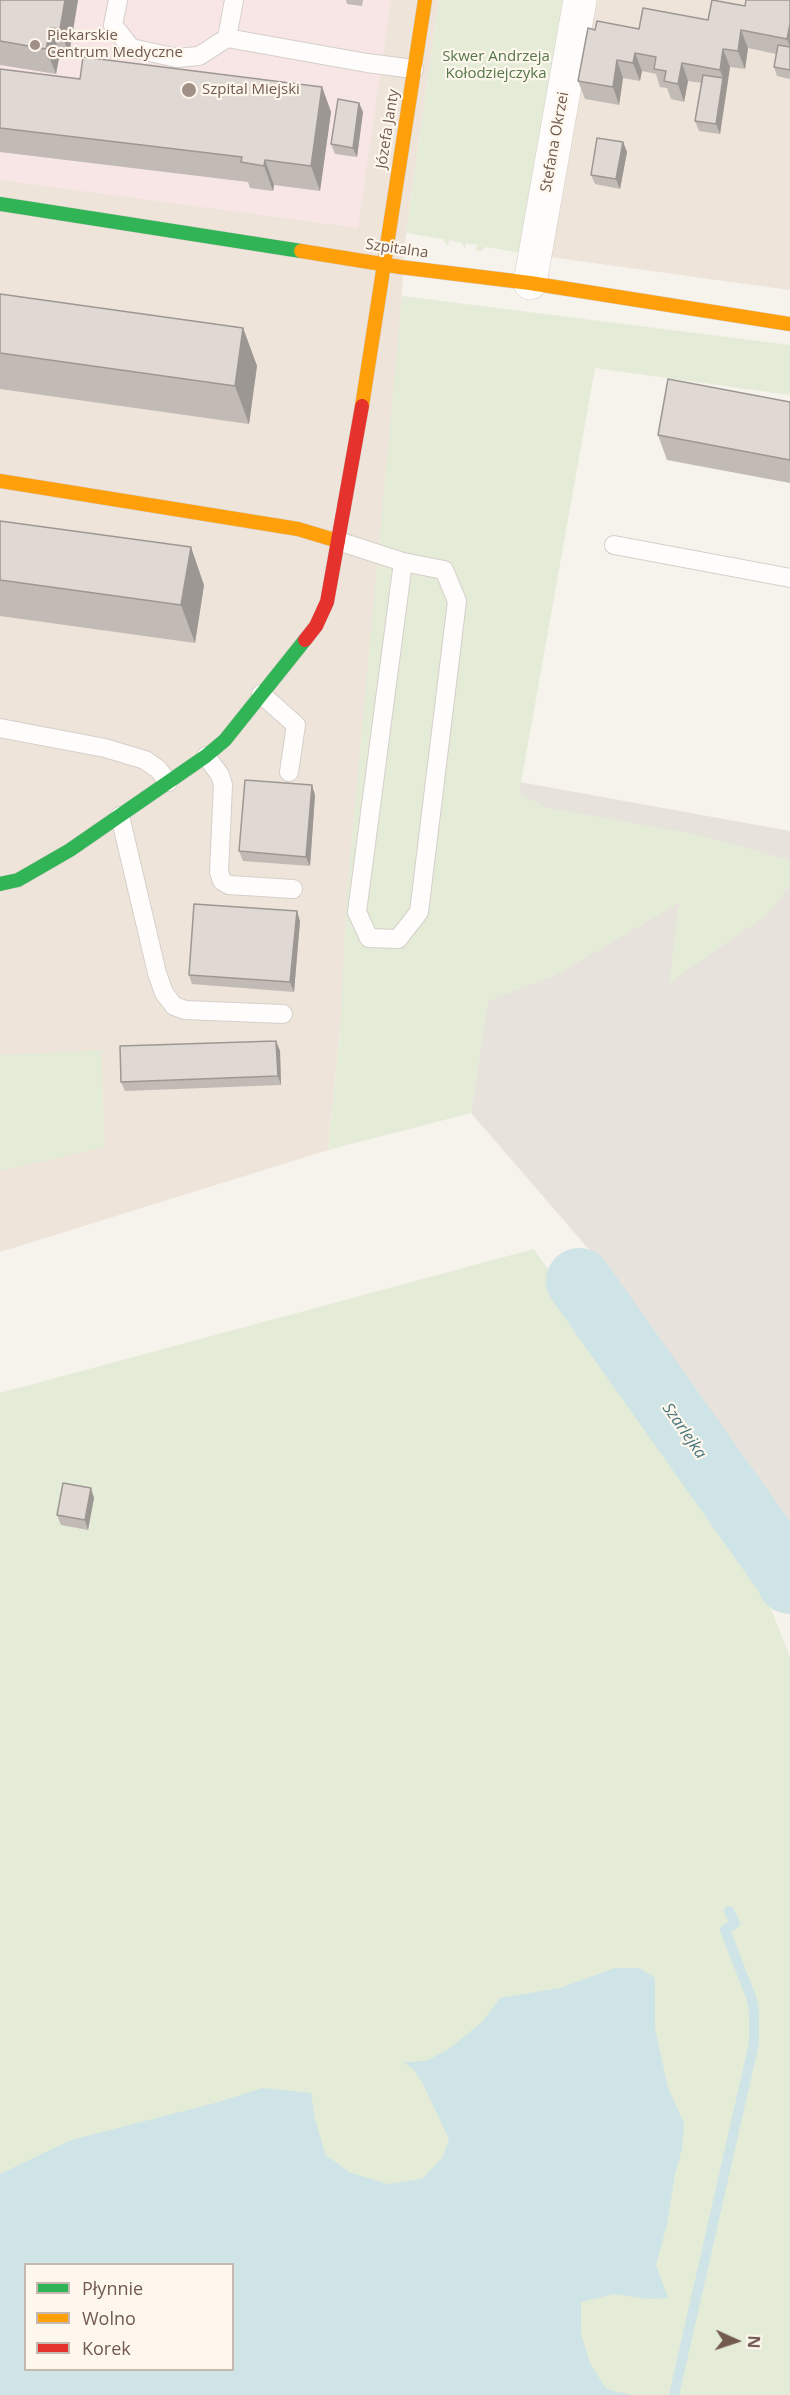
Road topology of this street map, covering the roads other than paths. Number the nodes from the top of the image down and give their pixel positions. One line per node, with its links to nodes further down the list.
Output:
1 (118, 0): 5 (lane)
2 (234, 0): 5 (lane)
3 (425, 0): 6 (street, Józefa Janty)
4 (580, 0): 9 (street, Stefana Okrzei)
5 (227, 38): 6 (lane)
6 (414, 69): 8 (street, Józefa Janty)
7 (0, 204): 8 (street, Szpitalna)
8 (385, 264): 9 (street, Szpitalna); 12 (street, Józefa Janty)
9 (530, 283): 10 (street, Szpitalna)
10 (790, 324)
11 (0, 481): 12 (street)
12 (338, 541): 14 (lane); 16 (street, Józefa Janty)
13 (614, 545): 15 (lane)
14 (403, 562): 14 (lane)
15 (790, 578)
16 (261, 694): 18 (street, Józefa Janty); 19 (lane)
17 (0, 728): 20 (lane)
18 (206, 756): 20 (street, Józefa Janty); 23 (lane)
19 (289, 772)
20 (168, 782): 21 (street, Józefa Janty)
21 (120, 816): 22 (street, Józefa Janty); 24 (lane)
22 (0, 884)
23 (292, 889)
24 (283, 1014)

